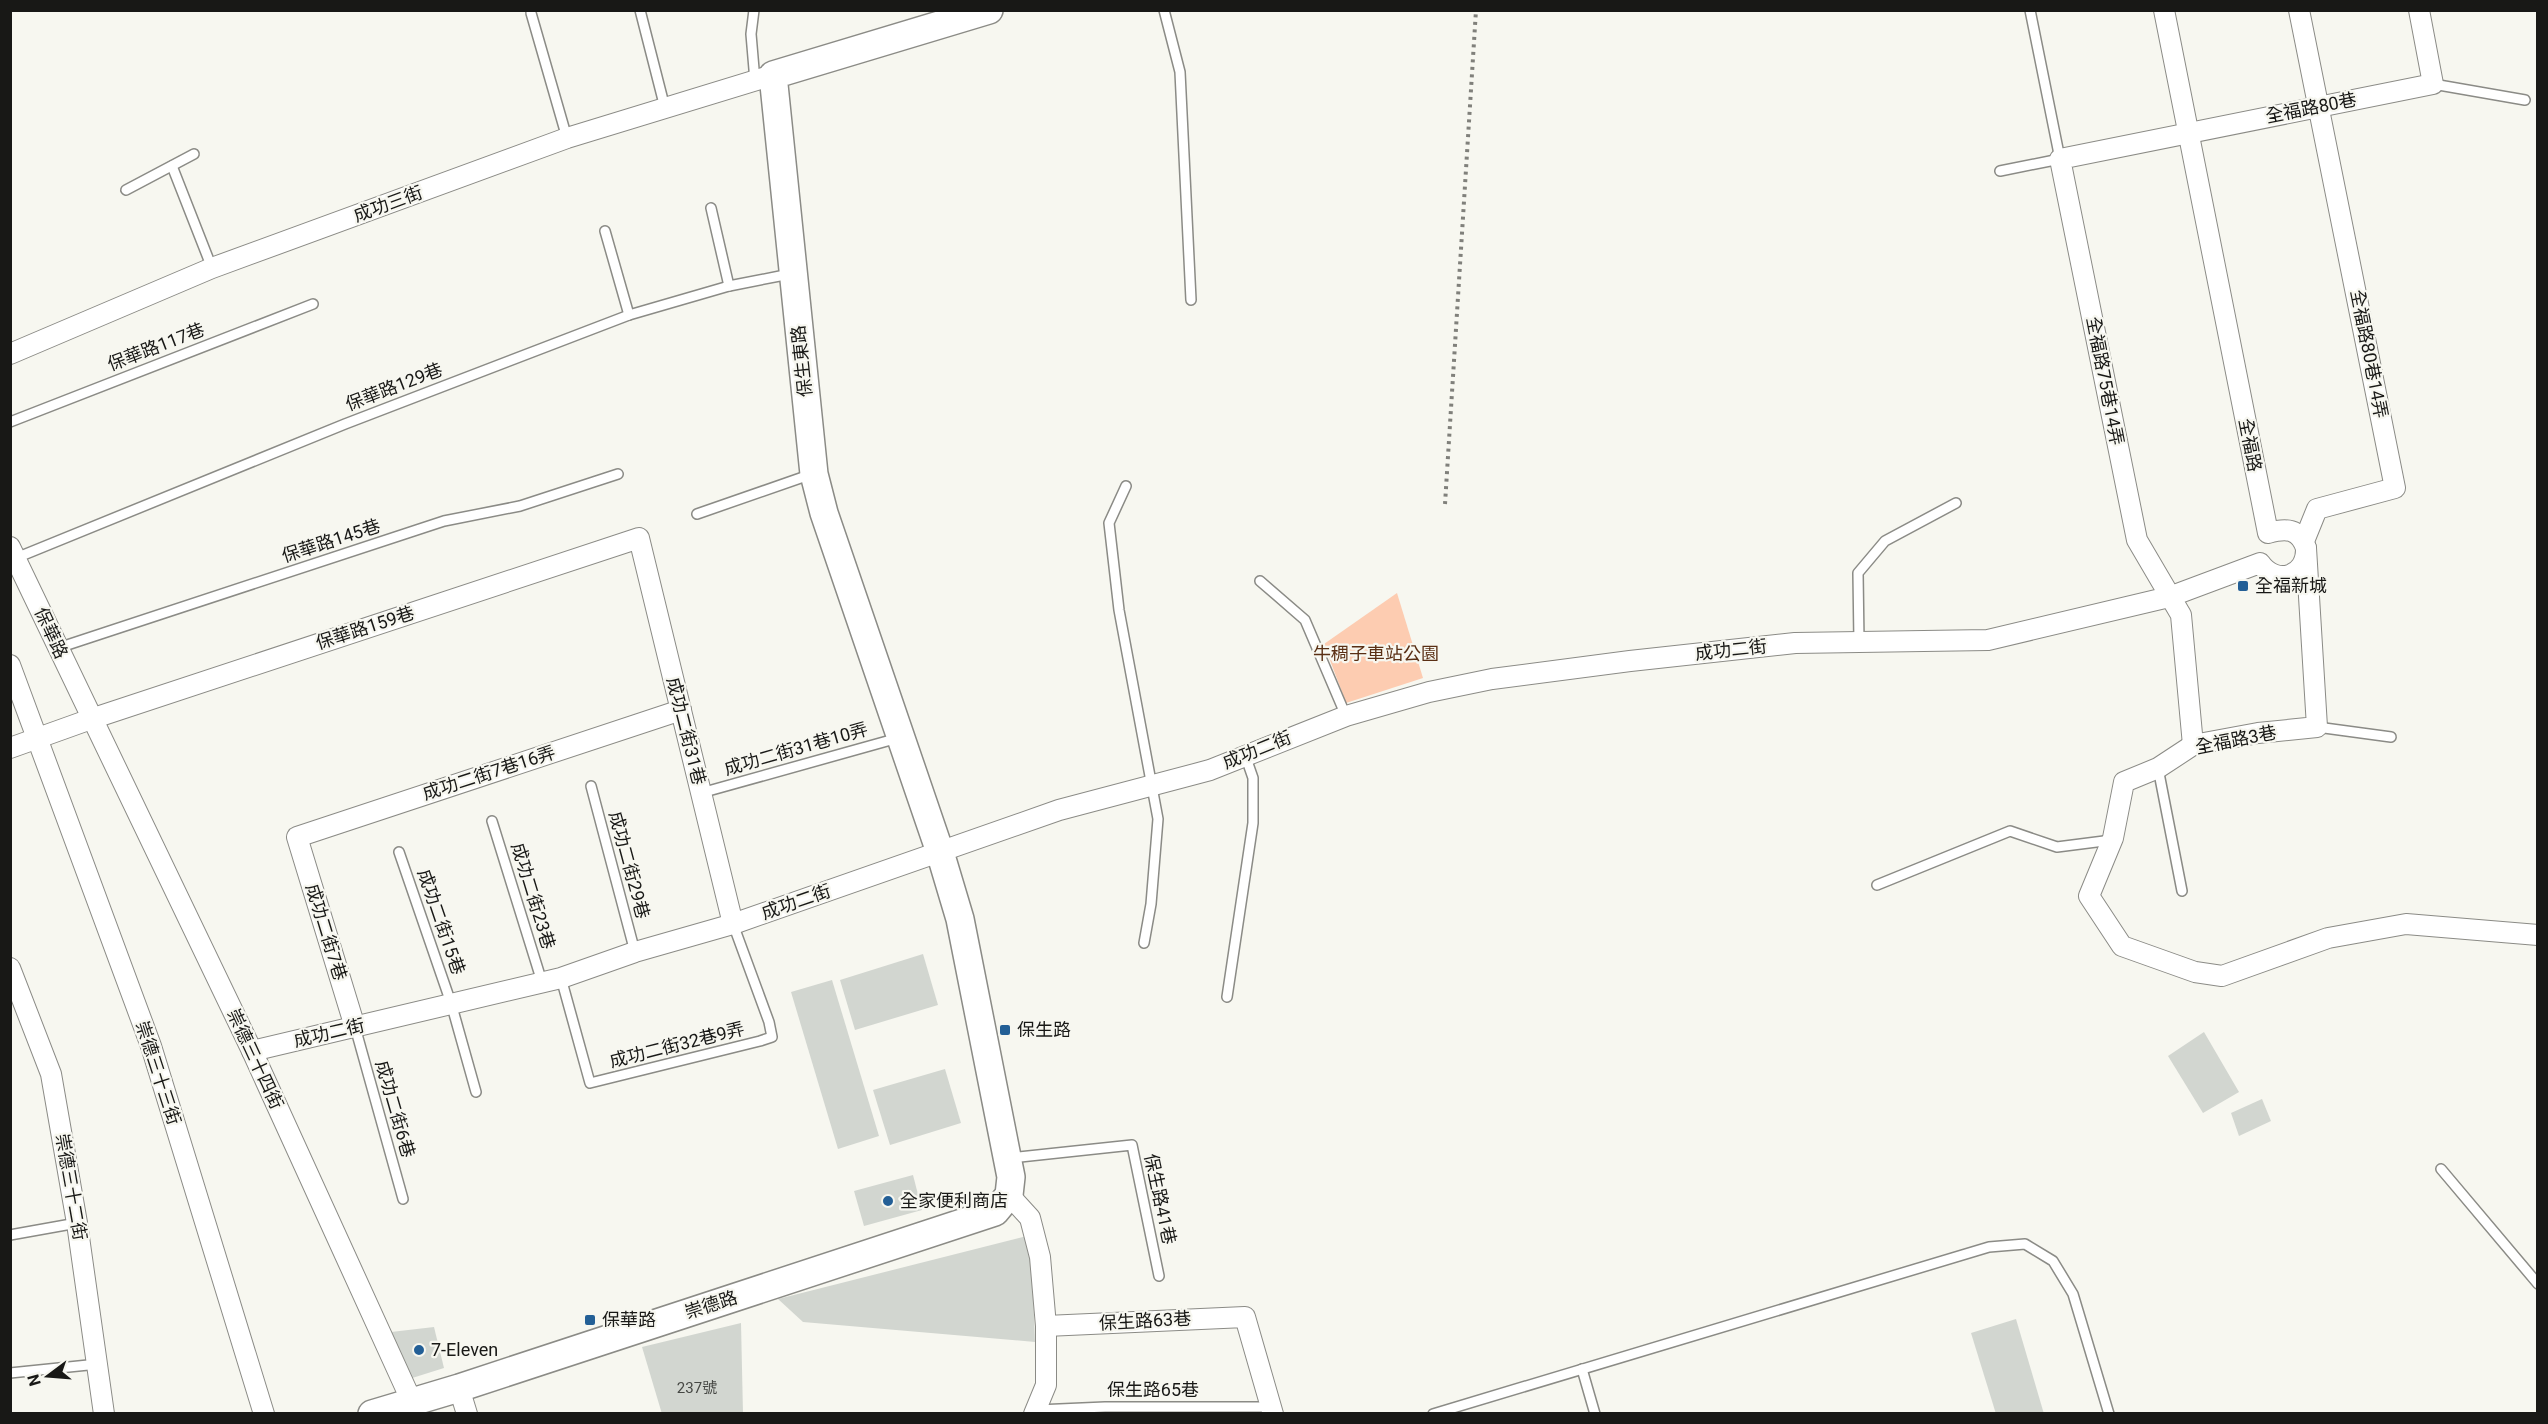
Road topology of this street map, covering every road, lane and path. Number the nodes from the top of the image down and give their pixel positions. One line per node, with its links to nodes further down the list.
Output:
1 (640, 10): 15 (lane)
2 (754, 10): 11 (lane)
3 (989, 10): 11 (street)
4 (1164, 10): 28 (lane)
5 (1476, 10): 37 (path)
6 (2030, 10): 19 (lane)
7 (2164, 10): 16 (street, 全福路)
8 (2299, 10): 14 (street)
9 (2419, 10): 12 (street)
10 (531, 13): 17 (lane)
11 (764, 78): 15 (street, 成功三街); 26 (street, 保生東路)
12 (2433, 84): 13 (lane, 全福路80巷); 14 (street, 全福路80巷)
13 (2524, 100)
14 (2319, 107): 16 (street, 全福路80巷); 41 (street, 全福路80巷14弄)
15 (665, 108): 17 (street, 成功三街)
16 (2188, 133): 19 (street); 39 (street, 全福路)
17 (567, 138): 25 (street, 成功三街)
18 (194, 153): 20 (lane)
19 (2060, 159): 21 (lane); 45 (street, 全福路75巷14弄)
20 (172, 166): 22 (lane); 25 (lane)
21 (2000, 171)
22 (126, 190)
23 (711, 208): 27 (lane)
24 (605, 231): 30 (lane)
25 (212, 268): 31 (street, 成功三街)
26 (793, 274): 27 (lane, 保華路129巷); 34 (street, 保生東路)
27 (729, 286): 30 (lane, 保華路129巷)
28 (1191, 300)
29 (314, 304): 32 (lane, 保華路117巷)
30 (628, 315): 42 (lane, 保華路129巷)
31 (10, 354)
32 (10, 422)
33 (618, 474): 47 (lane, 保華路145巷)
34 (814, 474): 38 (lane); 53 (street, 保生東路)
35 (1126, 486): 60 (lane)
36 (1956, 503): 46 (lane)
37 (1445, 504)
38 (697, 514)
39 (2268, 533): 41 (street); 43 (street)
40 (639, 538): 49 (street, 成功二街31巷); 51 (street, 保華路159巷)
41 (2305, 545): 43 (street); 52 (street)
42 (13, 553): 47 (street, 保華路)
43 (2260, 562): 45 (street, 成功二街)
44 (1260, 581): 50 (lane)
45 (2169, 597): 46 (street, 成功二街); 56 (street, 全福路75巷14弄)
46 (1859, 642): 50 (street, 成功二街)
47 (58, 648): 51 (street, 保華路)
48 (10, 665): 55 (street, 崇德三十三街)
49 (681, 710): 62 (street, 成功二街31巷); 64 (street, 成功二街7巷16弄)
50 (1346, 716): 58 (street, 成功二街)
51 (91, 718): 55 (street, 保華路159巷); 79 (street, 崇德三十四街)
52 (2317, 727): 54 (lane); 56 (street, 全福路3巷)
53 (901, 737): 62 (lane, 成功二街31巷10弄); 67 (street, 保生東路)
54 (2391, 737)
55 (38, 738): 57 (street, 保華路159巷); 99 (street, 崇德三十三街)
56 (2193, 745): 59 (street, 全福路3巷)
57 (10, 748)
58 (1245, 755): 60 (street, 成功二街); 76 (lane)
59 (2158, 768): 65 (street, 全福路3巷); 69 (lane)
60 (1154, 784): 67 (street, 成功二街); 72 (lane)
61 (591, 786): 73 (lane, 成功二街29巷)
62 (701, 793): 70 (street, 成功二街31巷)
63 (492, 821): 75 (lane, 成功二街23巷)
64 (297, 837): 78 (street, 成功二街7巷)
65 (2112, 840): 68 (lane); 71 (street, 全福路3巷)
66 (399, 852): 77 (lane, 成功二街15巷)
67 (940, 852): 70 (street, 成功二街); 82 (street)
68 (1877, 885)
69 (2182, 891)
70 (733, 924): 73 (street, 成功二街); 80 (lane, 成功二街32巷9弄)
71 (2538, 935)
72 (1144, 943)
73 (635, 952): 75 (street, 成功二街)
74 (10, 968): 86 (street, 崇德三十二街)
75 (551, 980): 77 (street, 成功二街); 80 (lane, 成功二街23巷)
76 (1227, 997)
77 (451, 1003): 78 (street, 成功二街); 81 (lane, 成功二街15巷)
78 (355, 1028): 79 (street, 成功二街); 85 (lane, 成功二街6巷)
79 (252, 1050): 95 (street, 崇德三十四街)
80 (590, 1083)
81 (476, 1092)
82 (1008, 1158): 84 (street); 88 (lane, 保生路41巷)
83 (2441, 1169): 89 (lane)
84 (1009, 1196): 90 (street); 94 (street, 崇德路)
85 (403, 1199)
86 (77, 1223): 87 (lane); 91 (street, 崇德三十二街)
87 (10, 1235)
88 (1159, 1276)
89 (2538, 1284)
90 (1046, 1326): 96 (street, 保生路63巷); 97 (street)
91 (99, 1363): 93 (lane); 98 (street, 崇德三十二街)
92 (1582, 1369): 101 (lane); 102 (lane); 103 (lane)
93 (10, 1373)
94 (463, 1401): 95 (street, 崇德路)
95 (412, 1402): 100 (street, 崇德路)
96 (1272, 1410): 97 (lane, 保生路65巷)
97 (1034, 1412)
98 (104, 1413)
99 (264, 1413)
100 (372, 1413)
101 (1433, 1413)
102 (1595, 1413)
103 (2109, 1413)

